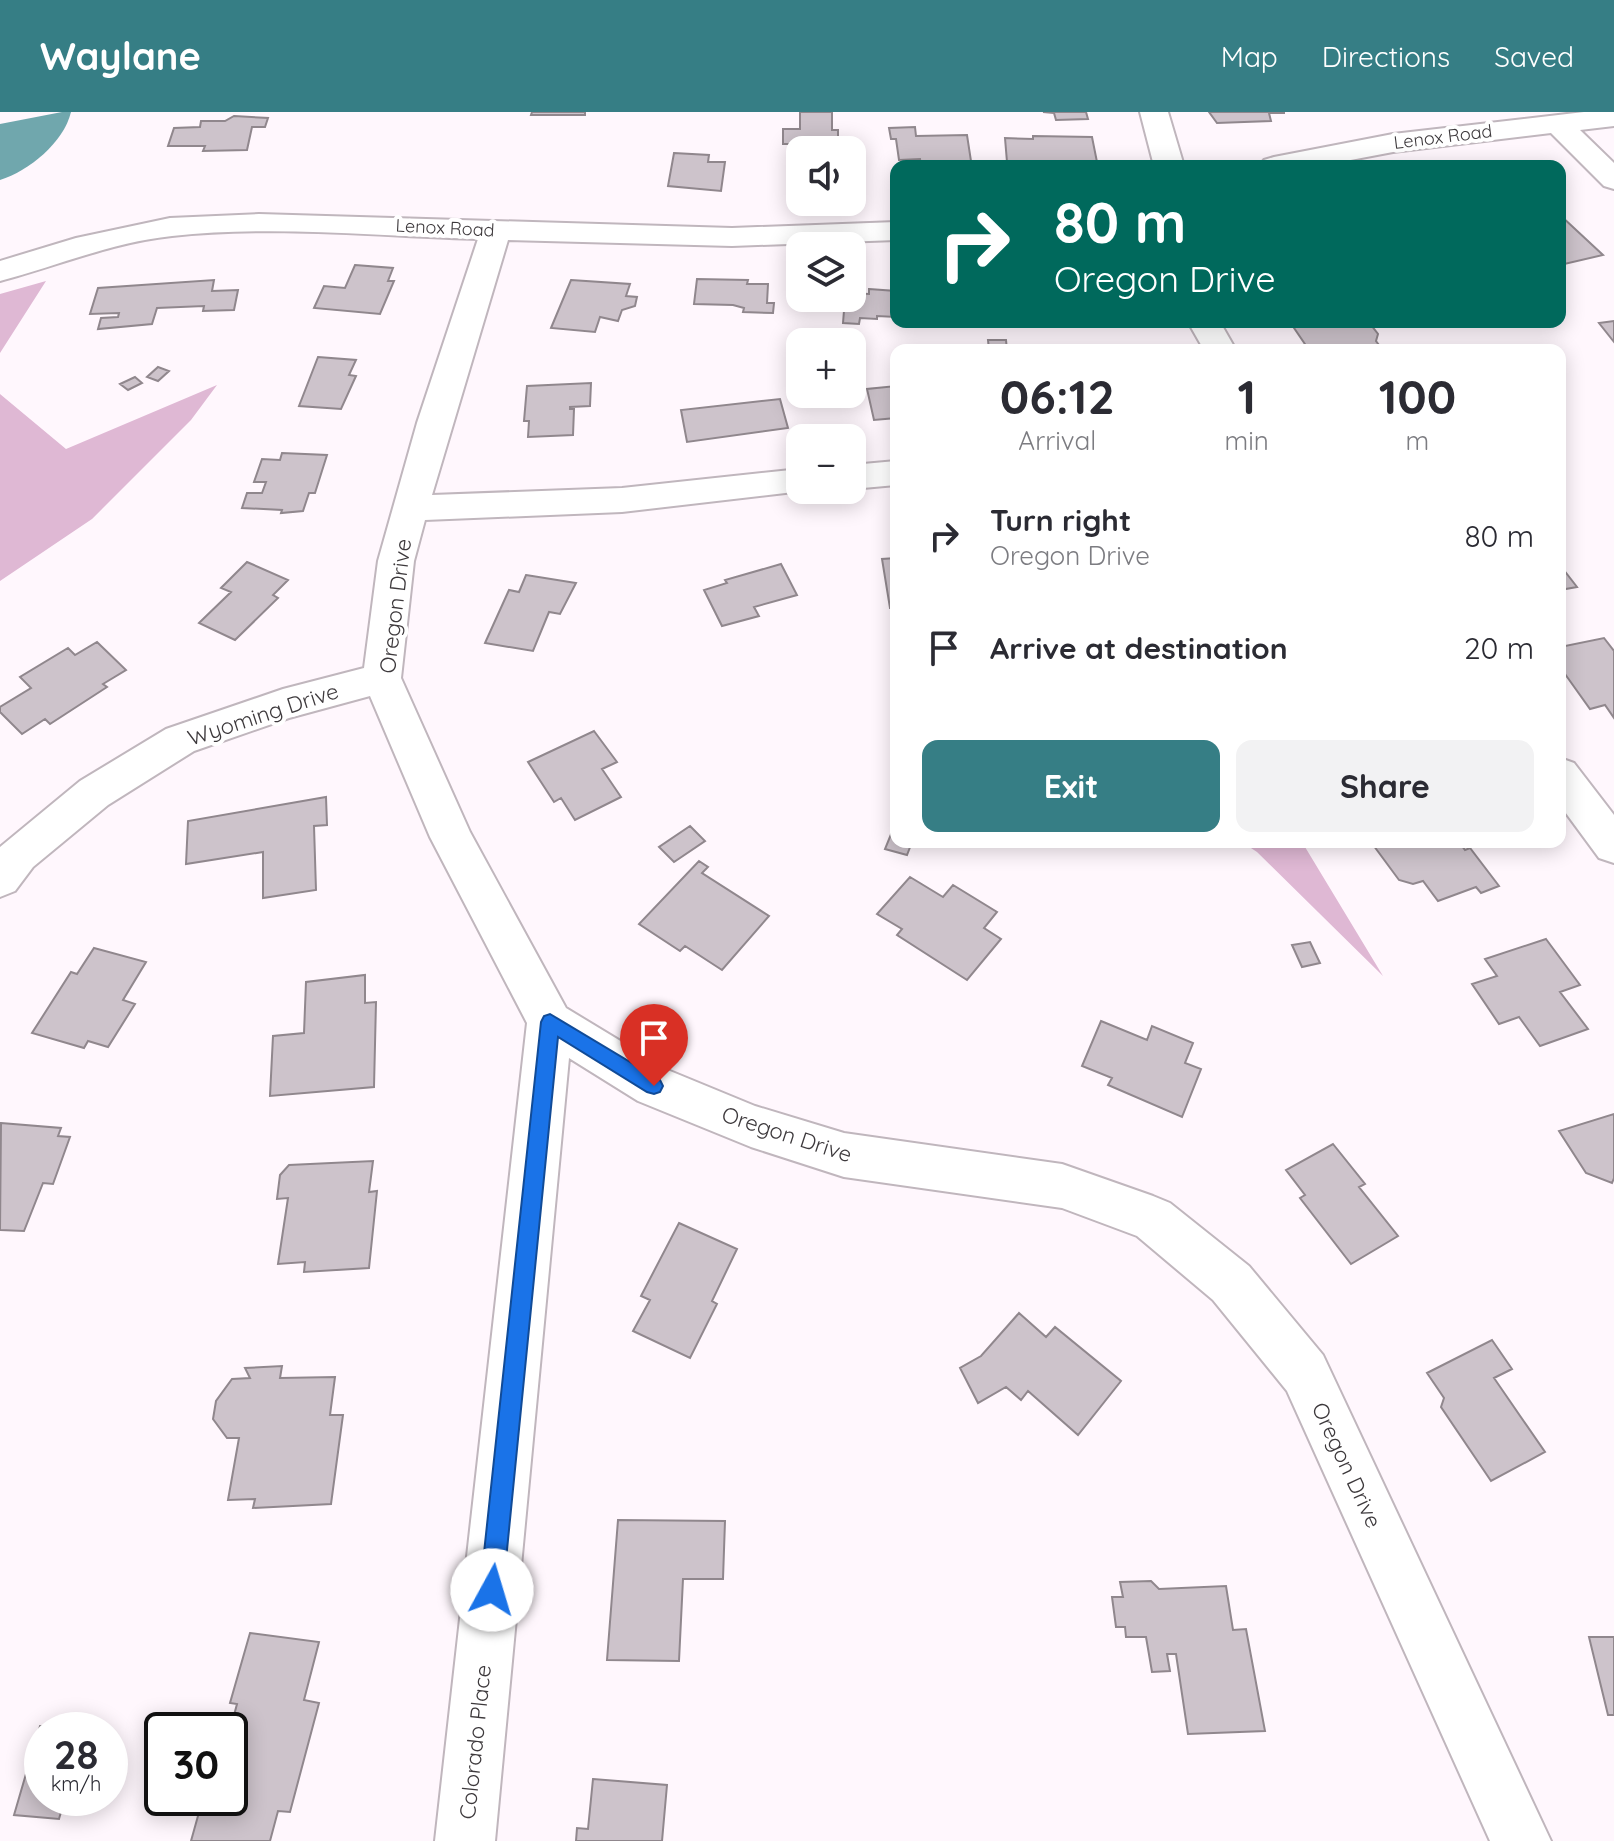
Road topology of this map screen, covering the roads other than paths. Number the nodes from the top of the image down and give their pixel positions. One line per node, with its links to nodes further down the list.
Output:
1 (1154, 112): 4 (street)
2 (1614, 117): 3 (street, Lenox Road)
3 (1558, 124): 5 (street, Lenox Road); 6 (street)
4 (1167, 160)
5 (1305, 160)
6 (1614, 180)
7 (496, 230): 8 (street, Lenox Road); 9 (street, Lenox Road); 13 (street, Oregon Drive)
8 (890, 231)
9 (0, 271)
10 (890, 474): 11 (street)
11 (866, 476)
12 (786, 482): 13 (street)
13 (410, 508): 14 (street, Oregon Drive)
14 (382, 678): 17 (street, Wyoming Drive); 18 (street, Oregon Drive)
15 (1566, 782): 16 (street)
16 (1614, 846)
17 (0, 879)
18 (550, 1022): 19 (street, Colorado Place); 20 (street, Oregon Drive)
19 (465, 1841)
20 (1521, 1841)

